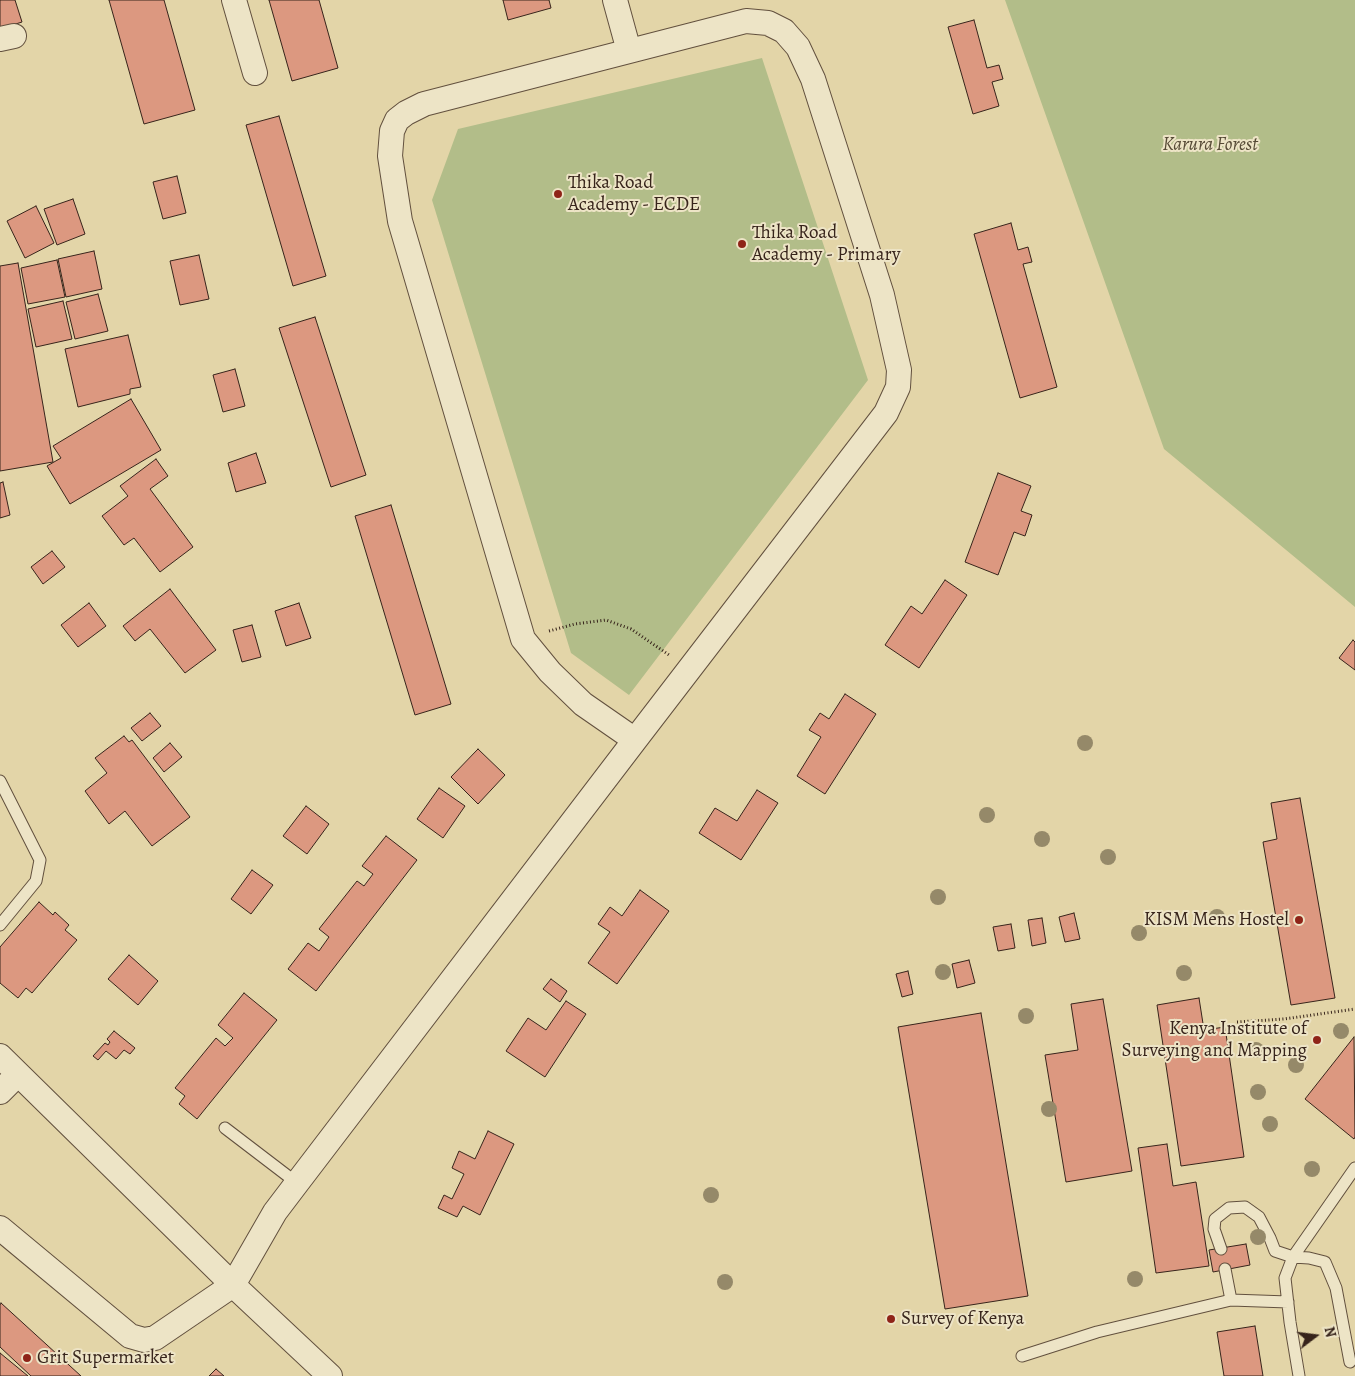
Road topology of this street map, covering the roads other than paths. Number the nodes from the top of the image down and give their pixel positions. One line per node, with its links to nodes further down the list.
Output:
1 (234, 0): 4 (street)
2 (615, 0): 3 (street)
3 (629, 51): 5 (street); 5 (street)
4 (255, 73)
5 (635, 740): 13 (street)
6 (0, 781): 7 (lane)
7 (0, 925)
8 (0, 1056): 9 (street)
9 (18, 1074): 10 (street); 18 (street)
10 (0, 1092)
11 (225, 1128): 13 (lane)
12 (1355, 1168): 16 (lane)
13 (297, 1183): 18 (street)
14 (0, 1228): 18 (street)
15 (1220, 1249): 16 (lane)
16 (1293, 1257): 20 (lane); 22 (lane)
17 (1225, 1269): 19 (lane)
18 (233, 1285): 23 (street)
19 (1231, 1300): 20 (lane); 21 (lane)
20 (1288, 1302): 24 (lane)
21 (1022, 1356)
22 (1350, 1362)
23 (330, 1376)
24 (1299, 1376)

